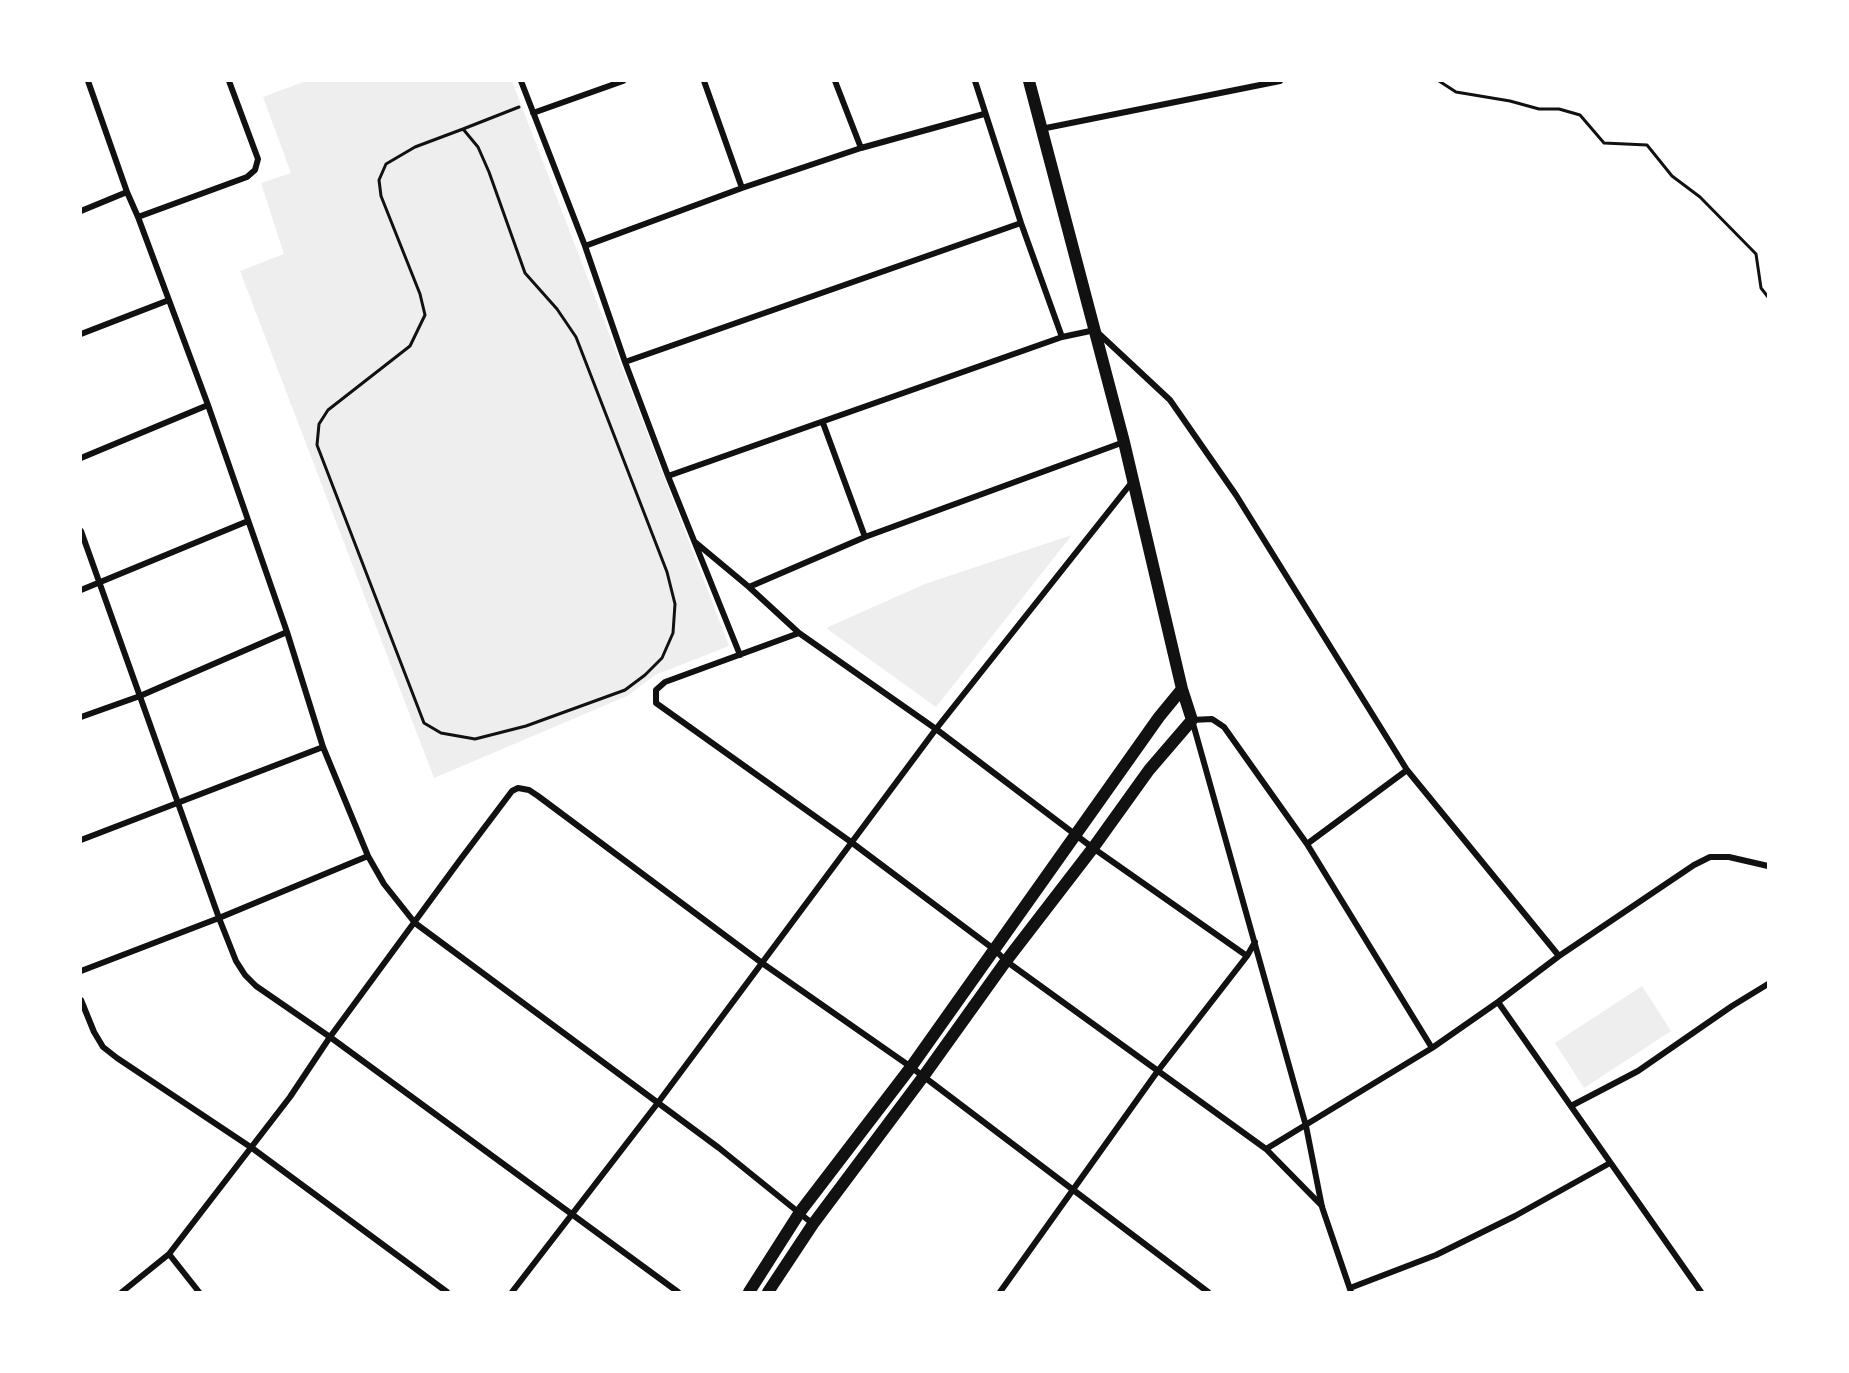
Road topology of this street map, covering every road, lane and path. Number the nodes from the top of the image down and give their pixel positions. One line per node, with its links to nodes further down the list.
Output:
1 (88, 81): 18 (street)
2 (228, 81): 20 (street)
3 (521, 81): 11 (street)
4 (623, 81): 12 (street)
5 (704, 81): 17 (street)
6 (835, 81): 16 (street)
7 (975, 81): 13 (street)
8 (1029, 81): 15 (main road)
9 (1280, 81): 15 (street)
10 (1439, 81): 23 (path)
11 (529, 103): 12 (street); 14 (path)
12 (533, 113): 22 (street)
13 (984, 114): 16 (street); 21 (street)
14 (462, 129): 14 (path)
15 (1041, 129): 25 (main road)
16 (861, 148): 17 (street)
17 (742, 188): 22 (street)
18 (127, 192): 19 (street); 20 (street)
19 (81, 211)
20 (138, 217): 24 (street)
21 (1021, 223): 27 (street); 28 (street)
22 (585, 246): 28 (street)
23 (1768, 297)
24 (169, 300): 26 (street); 29 (street)
25 (1095, 330): 27 (street); 31 (main road); 51 (street)
26 (81, 334)
27 (1062, 337): 30 (street)
28 (625, 362): 33 (street)
29 (208, 405): 32 (street); 35 (street)
30 (823, 423): 33 (street); 37 (street)
31 (1124, 442): 34 (main road); 37 (street)
32 (81, 458)
33 (668, 476): 38 (street)
34 (1132, 481): 45 (main road); 49 (street)
35 (249, 521): 39 (street); 42 (street)
36 (81, 531): 39 (street)
37 (865, 537): 40 (street)
38 (694, 542): 40 (street); 44 (street)
39 (100, 583): 41 (street); 46 (street)
40 (749, 587): 43 (street)
41 (81, 590)
42 (286, 632): 46 (street); 50 (street)
43 (799, 633): 44 (street); 49 (street)
44 (740, 655): 55 (street)
45 (1182, 689): 48 (main road); 53 (main road)
46 (140, 696): 47 (street); 52 (street)
47 (81, 717)
48 (1192, 720): 56 (street); 57 (main road); 62 (street)
49 (936, 729): 53 (street); 55 (street)
50 (323, 747): 52 (street); 58 (street)
51 (1407, 770): 56 (street); 65 (street)
52 (178, 804): 54 (street); 60 (street)
53 (1075, 834): 57 (street); 63 (main road)
54 (81, 840)
55 (852, 842): 63 (street); 67 (street)
56 (1307, 843): 73 (street)
57 (1093, 848): 64 (street); 66 (main road)
58 (368, 856): 60 (street); 61 (street)
59 (1768, 866): 65 (street)
60 (219, 918): 68 (street); 72 (street)
61 (415, 923): 67 (street); 72 (street); 77 (street)
62 (1255, 942): 64 (street); 79 (street)
63 (995, 950): 66 (street); 74 (main road)
64 (1247, 956): 75 (street)
65 (1559, 956): 71 (street)
66 (1006, 961): 75 (street); 76 (main road)
67 (762, 963): 74 (street); 77 (street)
68 (81, 970)
69 (1768, 984): 78 (street)
70 (81, 1000): 80 (street)
71 (1498, 1002): 73 (street); 78 (street)
72 (330, 1037): 80 (street); 86 (street)
73 (1432, 1048): 79 (street)
74 (911, 1067): 76 (street); 85 (main road)
75 (1157, 1072): 81 (street); 83 (street)
76 (923, 1077): 83 (street); 87 (main road)
77 (657, 1104): 85 (street); 86 (street)
78 (1571, 1106): 82 (street)
79 (1306, 1126): 81 (street); 84 (street)
80 (252, 1148): 88 (street); 92 (street)
81 (1266, 1149): 84 (street)
82 (1610, 1162): 89 (street); 99 (street)
83 (1073, 1189): 97 (street); 98 (street)
84 (1322, 1207): 89 (street)
85 (800, 1212): 87 (street); 95 (main road)
86 (571, 1214): 93 (street); 94 (street)
87 (813, 1224): 96 (main road)
88 (169, 1254): 90 (street); 91 (street)
89 (1351, 1290)
90 (122, 1292)
91 (199, 1292)
92 (447, 1292)
93 (512, 1292)
94 (678, 1292)
95 (749, 1292)
96 (768, 1292)
97 (1000, 1292)
98 (1208, 1292)
99 (1701, 1292)

